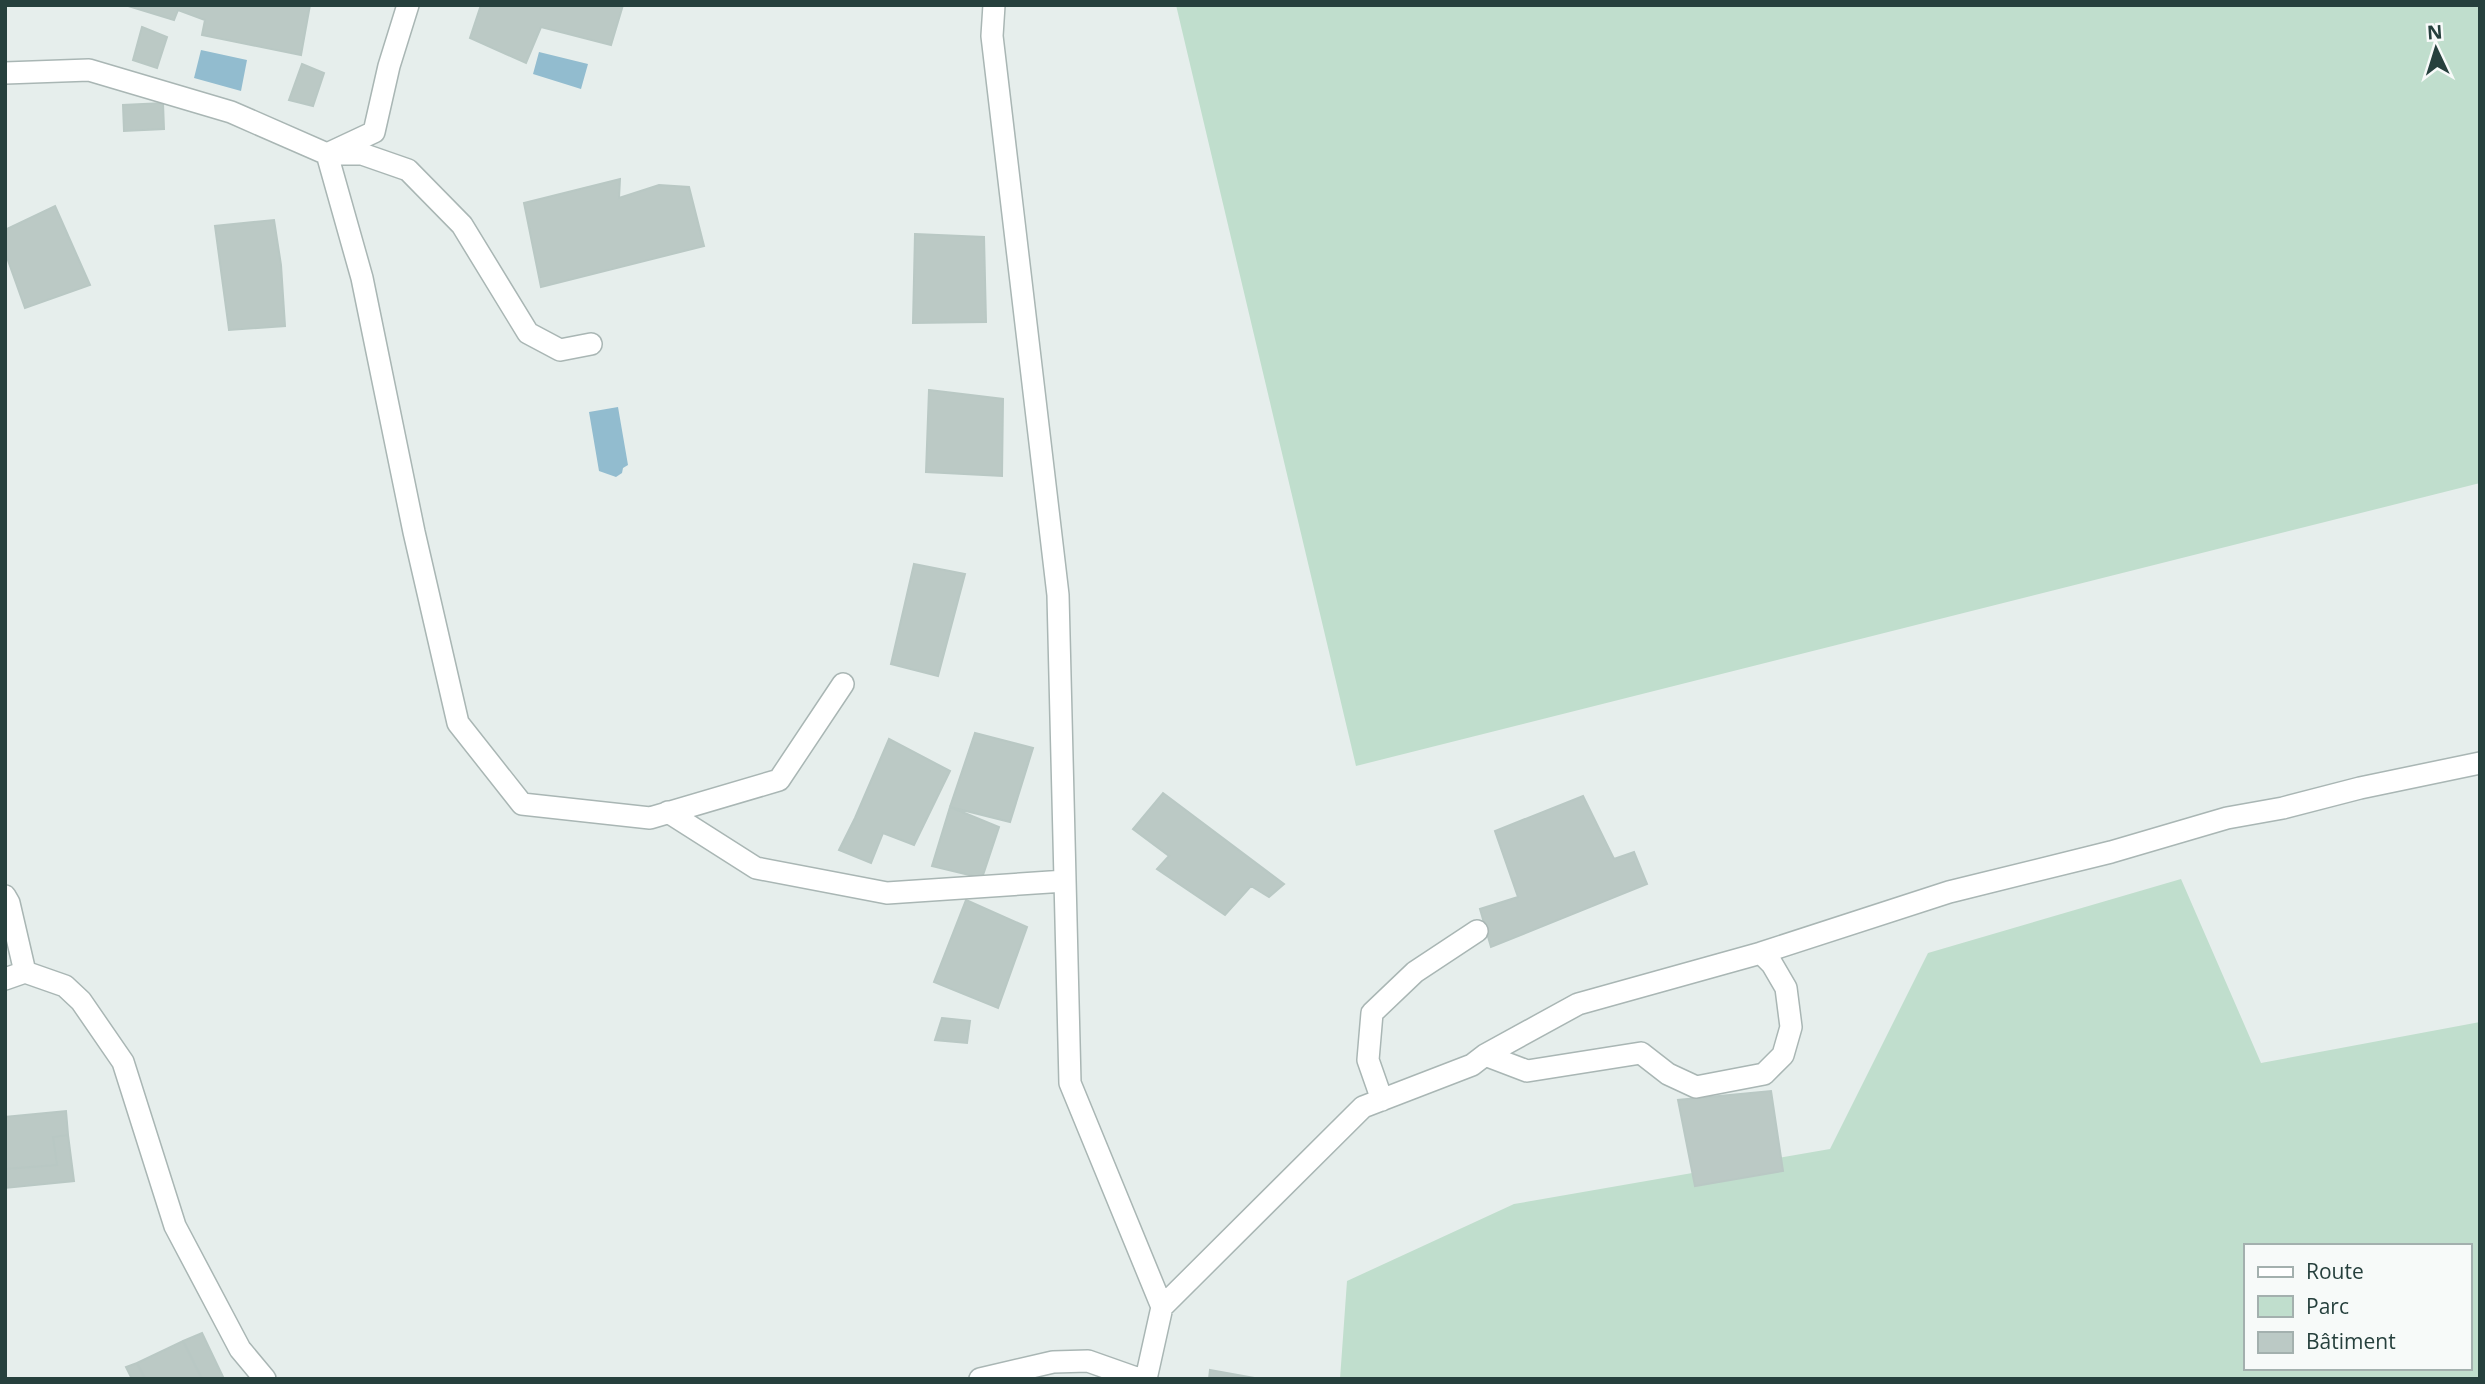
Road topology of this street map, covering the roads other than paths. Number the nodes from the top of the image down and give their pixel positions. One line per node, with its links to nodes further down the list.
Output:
1 (408, 5): 4 (street)
2 (994, 5): 9 (street)
3 (5, 73): 4 (street)
4 (327, 154): 5 (street); 8 (street)
5 (591, 344)
6 (843, 684): 8 (street)
7 (2480, 763): 12 (street)
8 (668, 812): 9 (street)
9 (1065, 881): 16 (street)
10 (5, 896): 13 (street)
11 (1476, 931): 15 (street)
12 (1761, 953): 14 (street); 14 (street)
13 (15, 976): 17 (street)
14 (1485, 1055): 15 (street)
15 (1382, 1100): 16 (street)
16 (1162, 1307): 20 (street)
17 (265, 1379)
18 (979, 1379): 19 (street)
19 (1139, 1379)
20 (1146, 1379)

